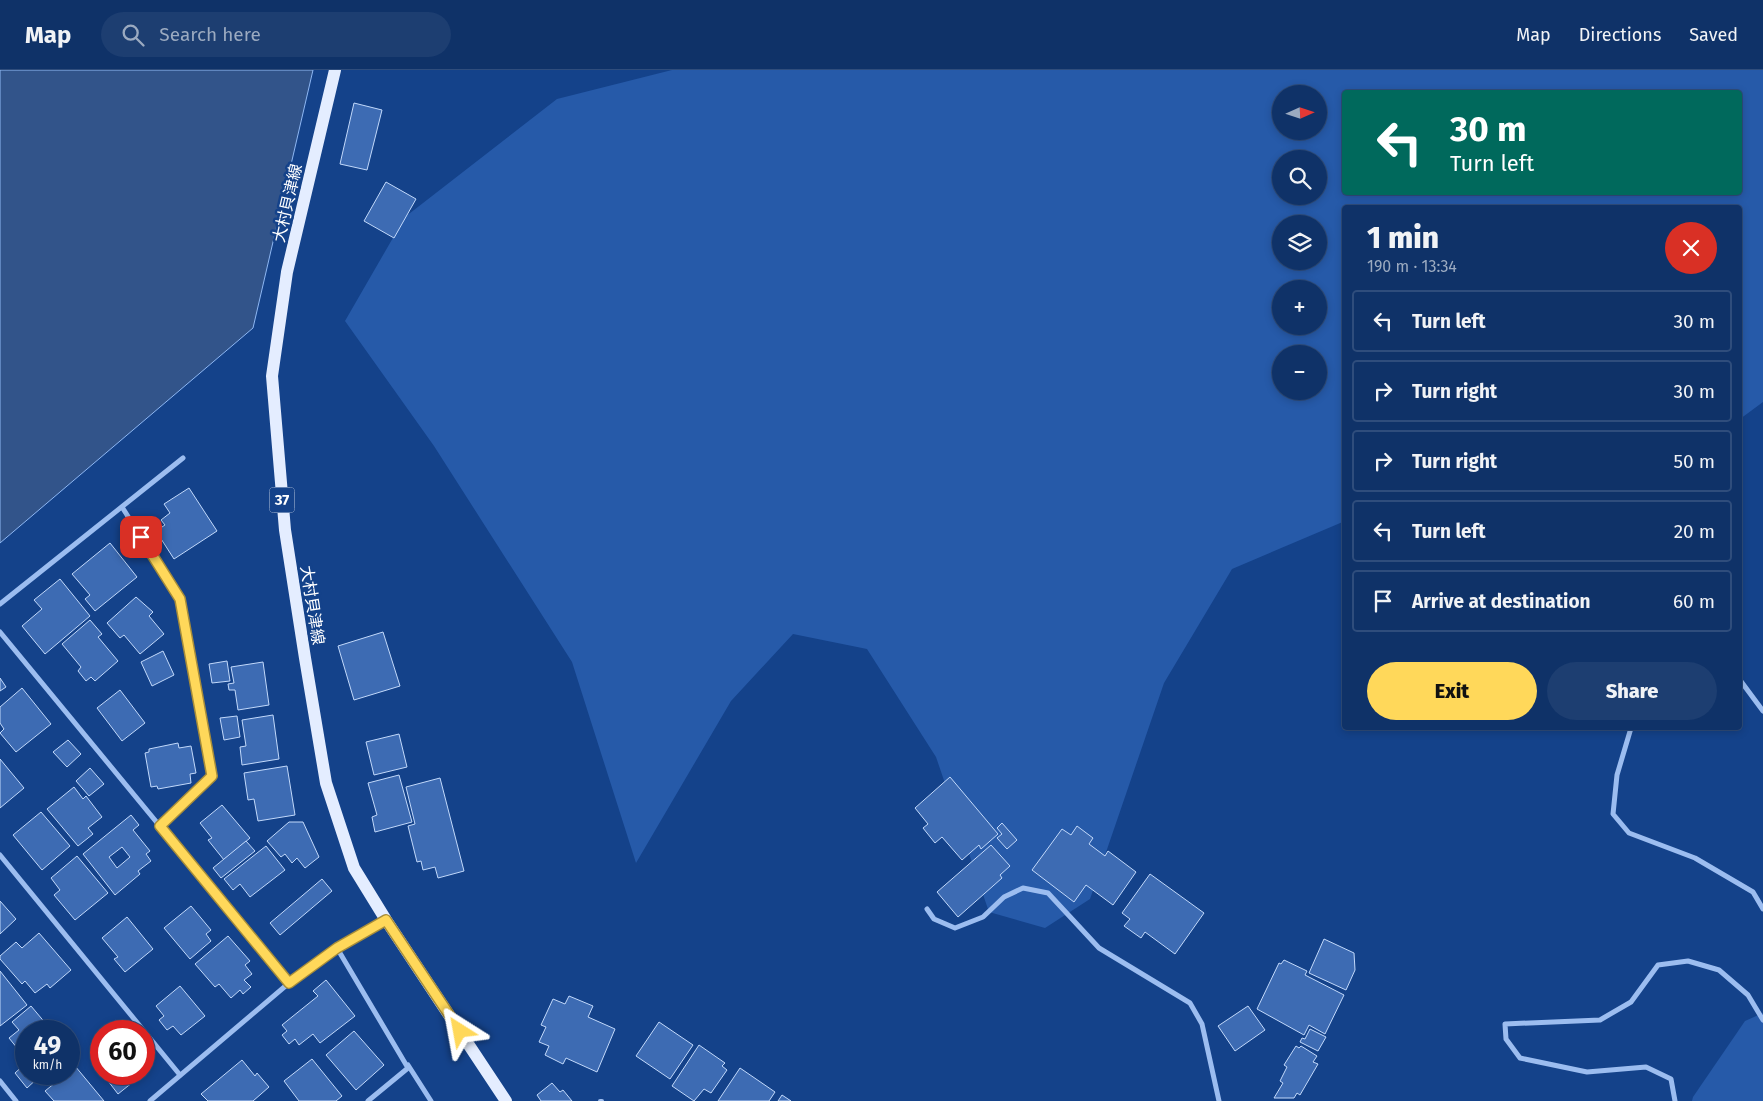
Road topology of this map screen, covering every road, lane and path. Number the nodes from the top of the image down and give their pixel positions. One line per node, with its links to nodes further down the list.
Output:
1 (335, 70): 13 (main road, 大村貝津線 / 37)
2 (183, 458): 3 (street)
3 (122, 507): 4 (street); 9 (street)
4 (0, 604)
5 (0, 632): 9 (street)
6 (1742, 683): 7 (street)
7 (1763, 711)
8 (1630, 730): 12 (street)
9 (160, 826): 15 (street)
10 (0, 855): 18 (street)
11 (927, 910): 25 (street)
12 (1763, 910)
13 (386, 920): 14 (street); 24 (main road, 大村貝津線 / 37)
14 (337, 948): 15 (street); 17 (street)
15 (289, 983): 18 (street)
16 (1763, 1020): 26 (street)
17 (402, 1056): 22 (street); 23 (street)
18 (180, 1075): 21 (street)
19 (0, 1080): 20 (street)
20 (16, 1101)
21 (150, 1101)
22 (368, 1101)
23 (431, 1101)
24 (506, 1101)
25 (1219, 1101)
26 (1675, 1101)

